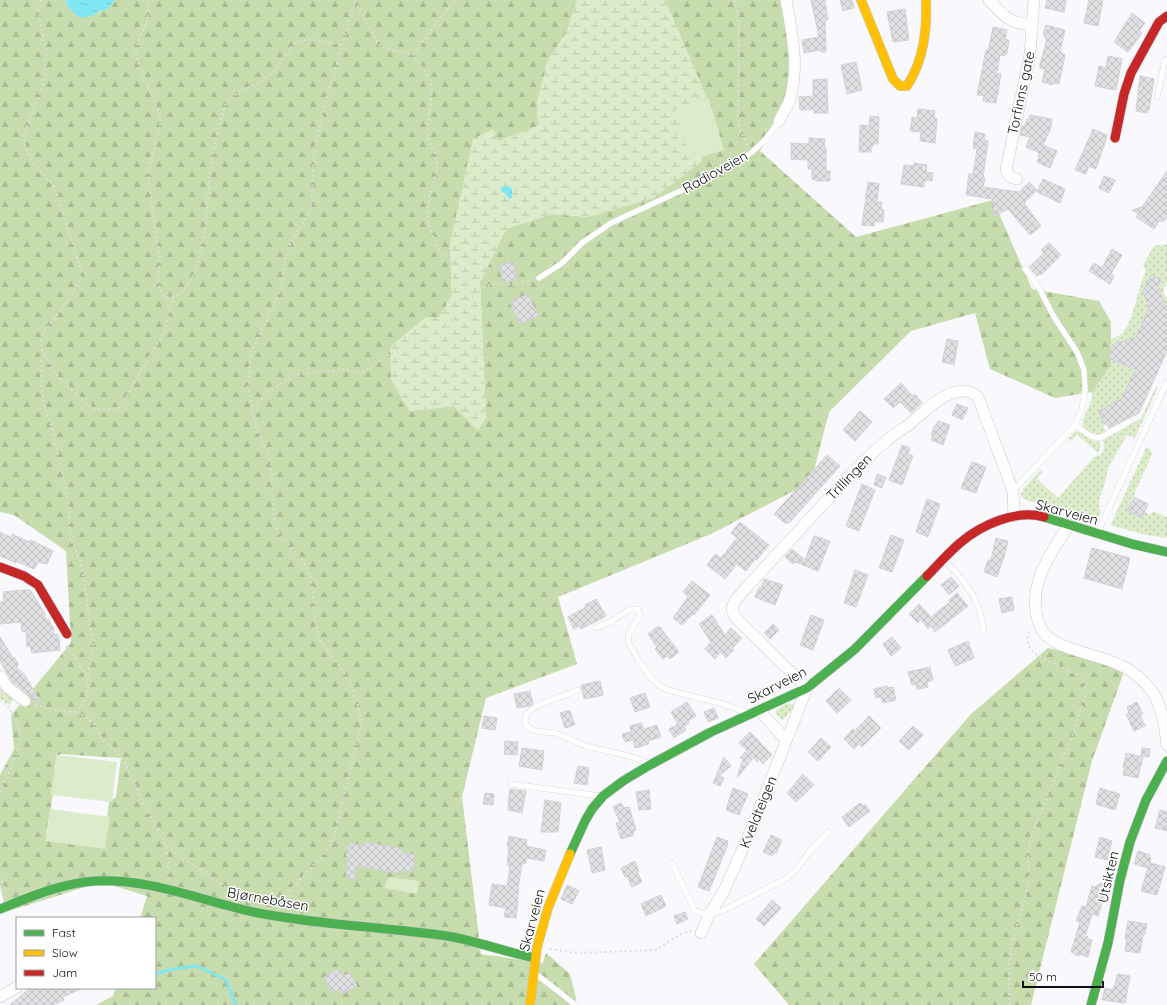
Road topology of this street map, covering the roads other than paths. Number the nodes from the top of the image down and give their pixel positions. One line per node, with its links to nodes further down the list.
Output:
1 (786, 0): 10 (street, Radioveien)
2 (861, 0): 3 (street)
3 (926, 0)
4 (989, 0): 7 (street)
5 (1034, 0): 7 (street, Torfinns gate)
6 (1167, 16): 11 (street)
7 (1032, 25): 12 (street, Torfinns gate)
8 (1167, 59): 9 (lane)
9 (1157, 97)
10 (779, 121): 14 (lane, Radioveien)
11 (1115, 138)
12 (1017, 179)
13 (1025, 269): 17 (lane)
14 (539, 278)
15 (1167, 382): 21 (lane)
16 (1129, 422): 17 (lane)
17 (1075, 425): 18 (lane)
18 (1013, 491): 19 (street, Trillingen); 29 (street, Trillingen)
19 (1014, 516): 20 (street, Skarveien); 23 (street, Skarveien)
20 (1068, 524): 21 (street, Skarveien); 34 (street)
21 (1097, 534): 22 (street, Skarveien)
22 (1167, 552)
23 (944, 559): 26 (lane); 29 (street, Skarveien)
24 (0, 567): 27 (street)
25 (595, 628): 32 (lane)
26 (984, 631)
27 (67, 634)
28 (0, 676): 31 (street)
29 (807, 688): 32 (street, Skarveien); 33 (street, Kveldteigen)
30 (578, 690): 36 (lane)
31 (25, 701)
32 (755, 712): 33 (street); 36 (street, Skarveien)
33 (786, 740): 42 (street, Kveldteigen)
34 (1167, 745)
35 (1167, 761): 50 (street, Utsikten)
36 (651, 765): 38 (street, Skarveien)
37 (511, 784): 38 (lane)
38 (603, 796): 44 (street, Skarveien)
39 (829, 832): 42 (lane)
40 (672, 863): 42 (lane)
41 (0, 909): 44 (street, Bjørnebåsen)
42 (709, 915): 43 (street, Kveldteigen)
43 (701, 933)
44 (535, 958): 45 (street, Skarveien)
45 (534, 974): 48 (street, Skarveien); 49 (lane)
46 (16, 988): 47 (street)
47 (0, 997)
48 (530, 1005)
49 (574, 1005)
50 (1091, 1005)

